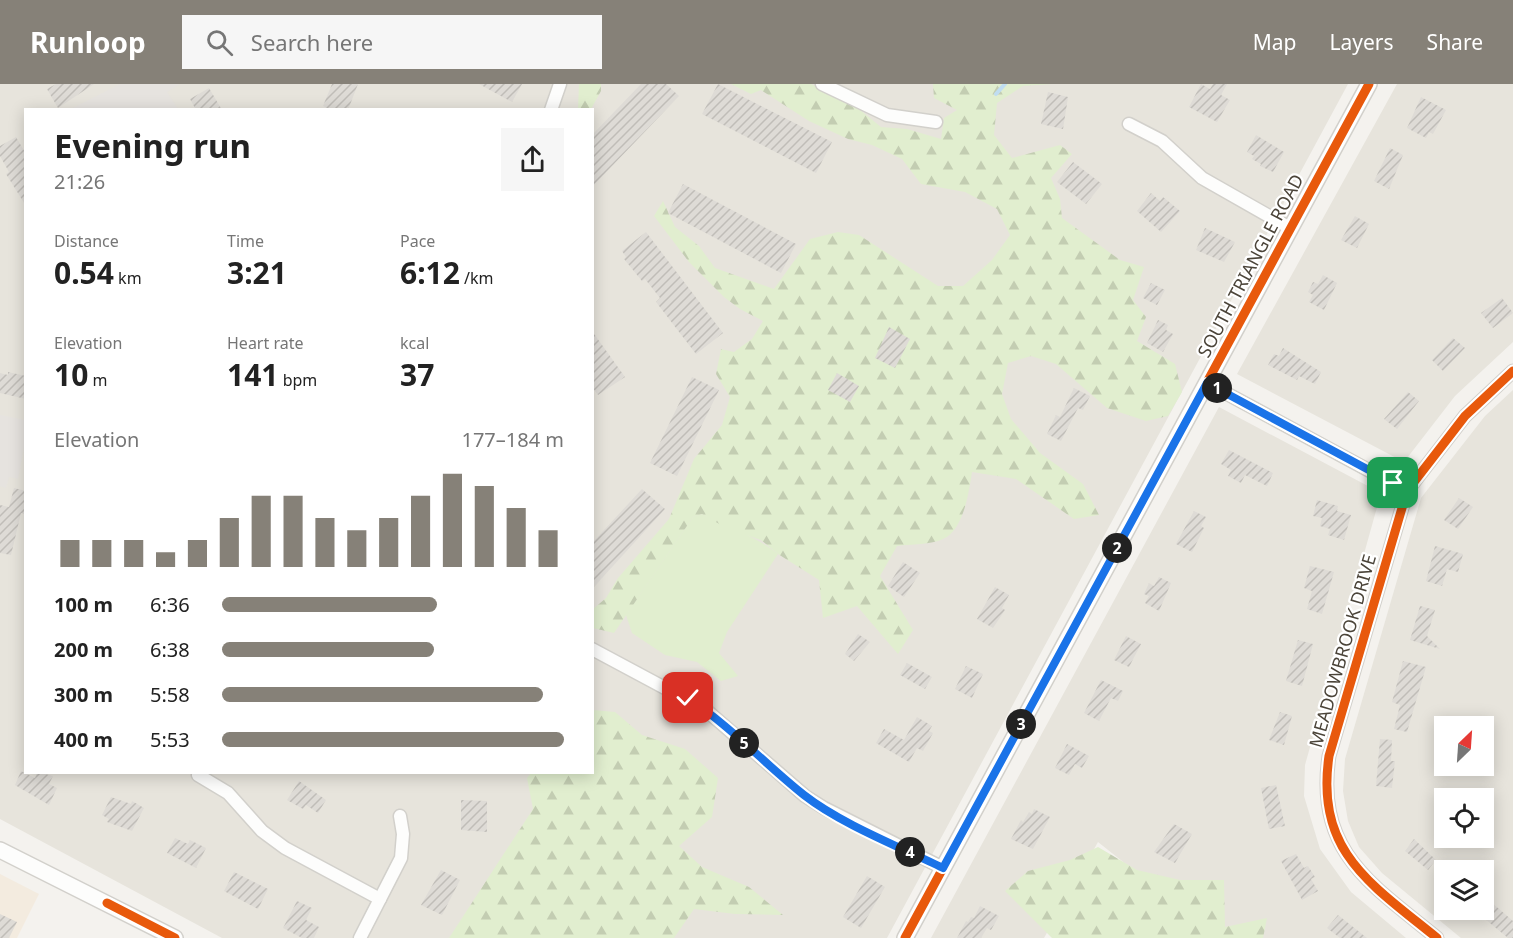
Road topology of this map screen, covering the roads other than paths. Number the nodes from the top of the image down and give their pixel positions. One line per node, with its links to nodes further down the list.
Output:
1 (560, 84): 4 (street)
2 (822, 84): 5 (street)
3 (1369, 84): 7 (street, SOUTH TRIANGLE ROAD)
4 (552, 108)
5 (936, 122)
6 (1129, 124): 7 (street)
7 (1290, 228): 9 (street, SOUTH TRIANGLE ROAD)
8 (1513, 371): 10 (street, MEADOWBROOK DRIVE)
9 (1207, 383): 10 (street); 15 (street, SOUTH TRIANGLE ROAD)
10 (1407, 491): 20 (street, MEADOWBROOK DRIVE)
11 (594, 650): 15 (street)
12 (198, 775): 16 (street)
13 (400, 816): 16 (street)
14 (0, 850): 17 (street)
15 (943, 868): 19 (street, SOUTH TRIANGLE ROAD)
16 (380, 899): 18 (street)
17 (175, 938)
18 (360, 938)
19 (905, 938)
20 (1437, 938)

